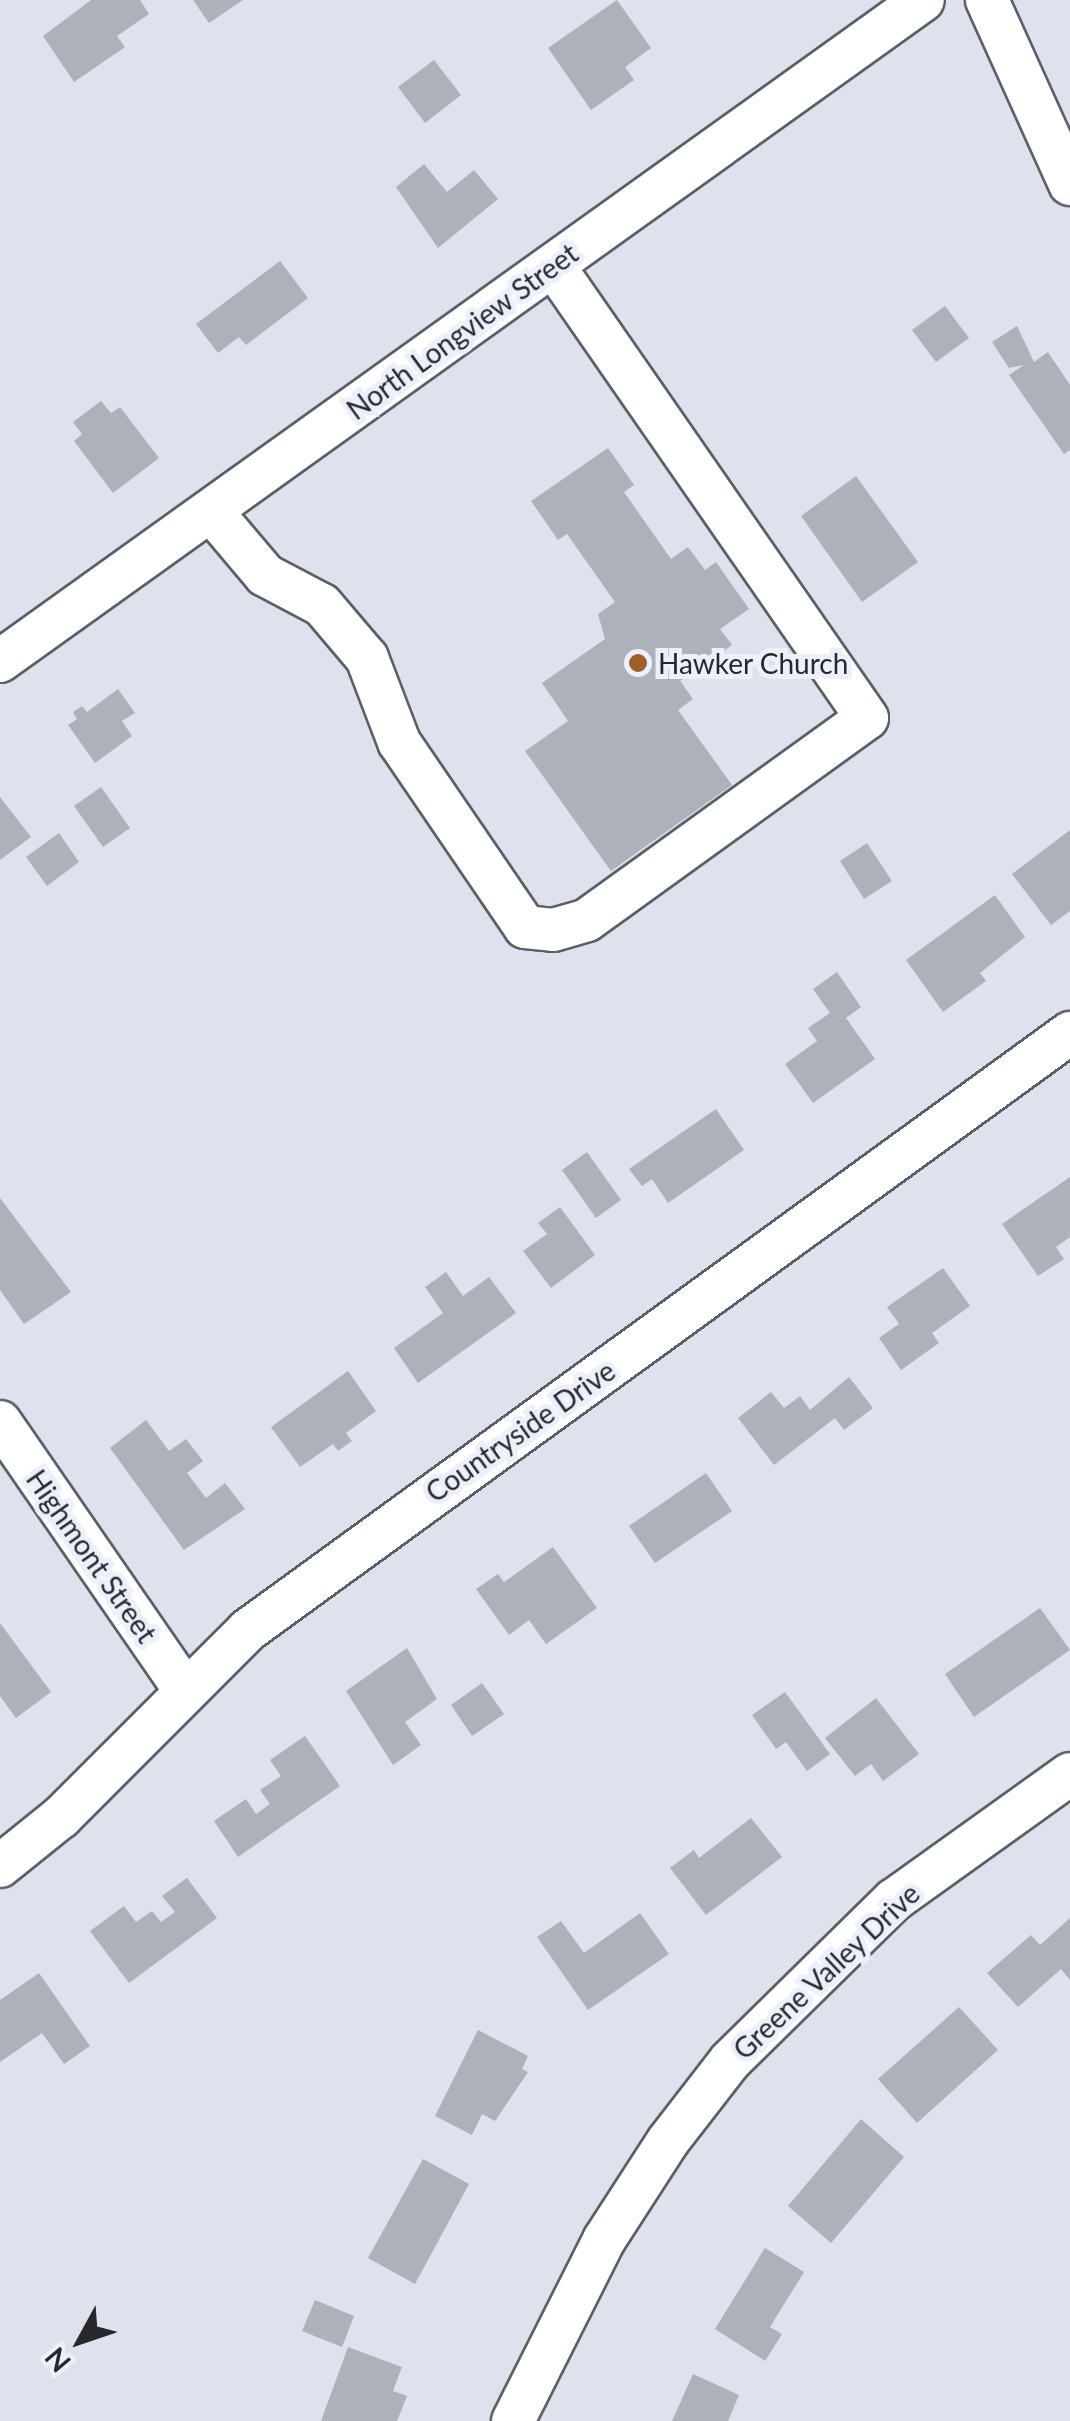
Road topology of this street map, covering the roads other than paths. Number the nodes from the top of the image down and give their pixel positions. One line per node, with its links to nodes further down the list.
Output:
1 (922, 0): 5 (street, North Longview Street)
2 (987, 0): 3 (street)
3 (1055, 106): 4 (street)
4 (1070, 184)
5 (554, 265): 6 (street, North Longview Street); 6 (street)
6 (211, 510): 7 (street, North Longview Street)
7 (0, 661)
8 (1070, 1033): 10 (street, Countryside Drive)
9 (0, 1422): 10 (street, Highmont Street)
10 (185, 1690): 12 (street, Countryside Drive)
11 (1070, 1774): 13 (street, Greene Valley Drive)
12 (0, 1866)
13 (514, 2421)

